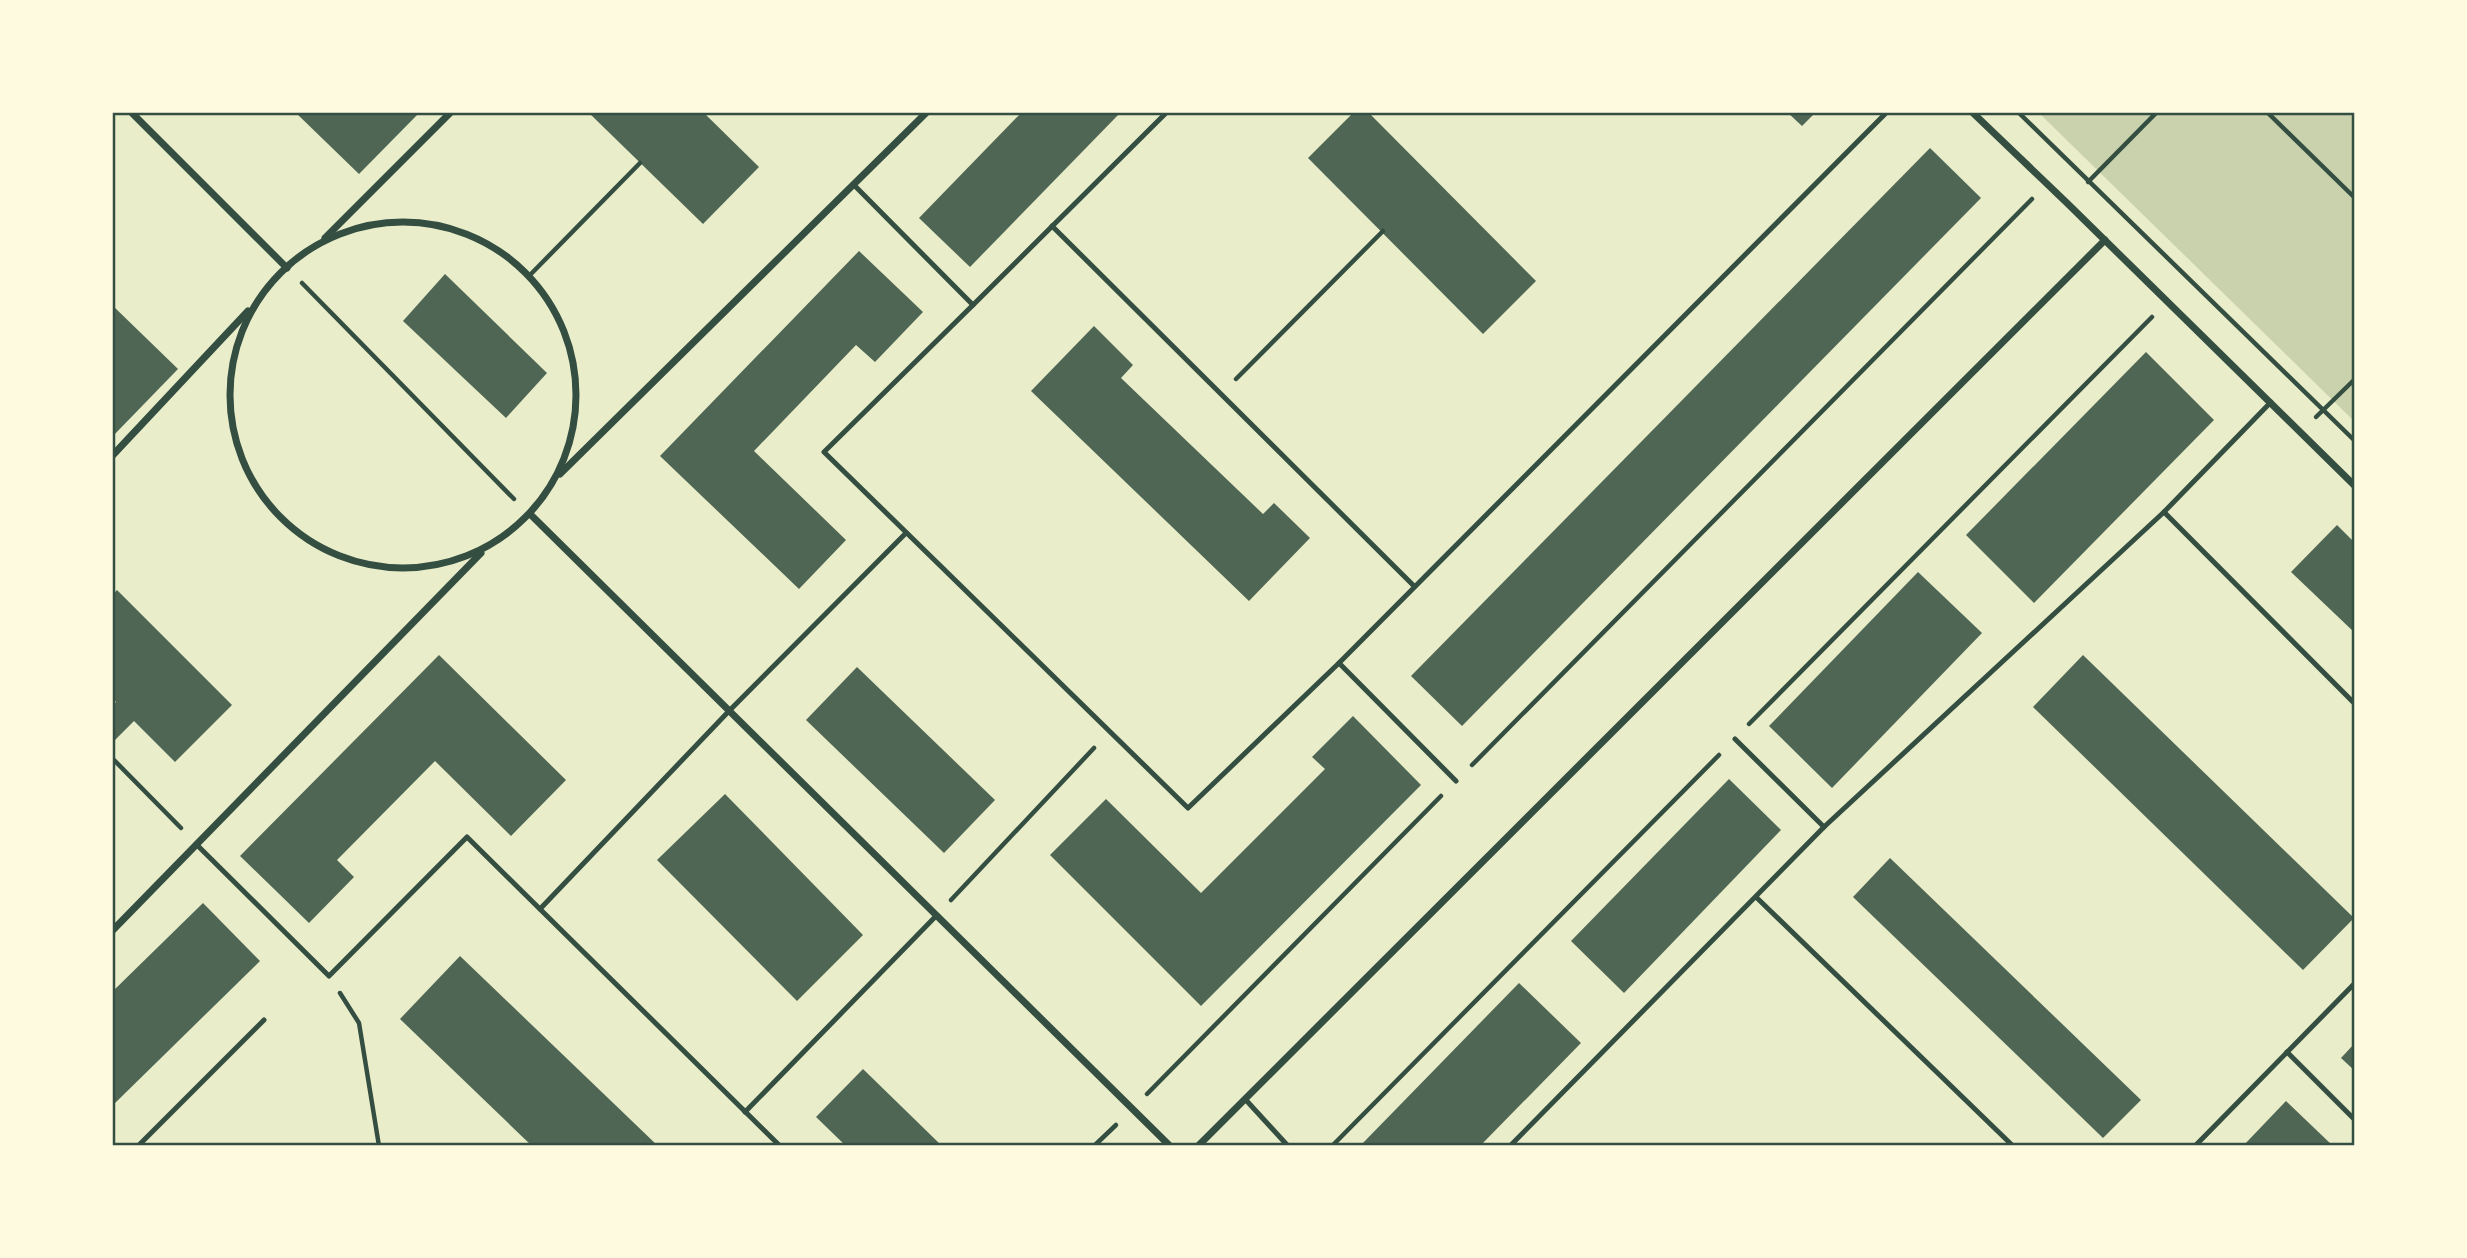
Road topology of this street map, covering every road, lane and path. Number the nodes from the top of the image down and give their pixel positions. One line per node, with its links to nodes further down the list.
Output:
1 (131, 112): 20 (street)
2 (451, 112): 18 (street)
3 (927, 112): 12 (street)
4 (1167, 112): 16 (lane)
5 (1887, 112): 37 (lane)
6 (1972, 112): 13 (street)
7 (2018, 112): 11 (path)
8 (2157, 112): 11 (path)
9 (2267, 112): 14 (path)
10 (640, 163): 21 (path)
11 (2088, 181): 15 (path); 27 (path)
12 (853, 184): 22 (lane); 31 (street)
13 (2047, 184): 15 (street); 44 (path)
14 (2355, 198)
15 (2067, 203): 19 (street)
16 (1052, 226): 22 (lane); 25 (lane)
17 (1383, 231): 25 (path)
18 (323, 240): 20 (street); 21 (street)
19 (2105, 240): 26 (street); 55 (street)
20 (287, 268): 23 (street); 34 (path)
21 (529, 276): 31 (street)
22 (973, 305): 35 (lane)
23 (253, 306): 30 (street); 36 (street)
24 (2355, 379): 27 (path)
25 (1221, 395): 37 (lane)
26 (2271, 402): 28 (street); 33 (lane)
27 (2323, 410): 28 (path); 29 (path)
28 (2300, 432): 32 (street)
29 (2355, 442)
30 (112, 456)
31 (557, 477): 34 (street)
32 (2355, 486)
33 (2164, 512): 39 (lane); 45 (lane)
34 (530, 514): 36 (street); 40 (street)
35 (906, 533): 40 (lane); 41 (lane)
36 (484, 549): 46 (street)
37 (1414, 586): 38 (lane)
38 (1339, 663): 41 (lane); 44 (lane)
39 (2355, 704)
40 (729, 711): 48 (lane); 49 (street)
41 (1110, 732): 49 (path)
42 (1735, 739): 45 (lane)
43 (112, 758): 46 (path)
44 (1457, 781): 56 (path)
45 (1824, 827): 47 (lane)
46 (196, 843): 50 (street); 51 (lane)
47 (1756, 897): 66 (lane); 67 (lane)
48 (540, 909): 51 (lane); 57 (lane)
49 (936, 916): 56 (street); 57 (lane)
50 (112, 931)
51 (329, 976): 60 (path)
52 (2355, 983): 54 (lane)
53 (264, 1020): 59 (lane)
54 (2287, 1052): 58 (lane); 68 (lane)
55 (1245, 1099): 64 (street); 65 (lane)
56 (1132, 1108): 62 (path); 63 (street)
57 (745, 1112): 61 (lane)
58 (2355, 1121)
59 (138, 1146)
60 (379, 1146)
61 (780, 1146)
62 (1094, 1146)
63 (1170, 1146)
64 (1198, 1146)
65 (1288, 1146)
66 (1510, 1146)
67 (2012, 1146)
68 (2195, 1146)

